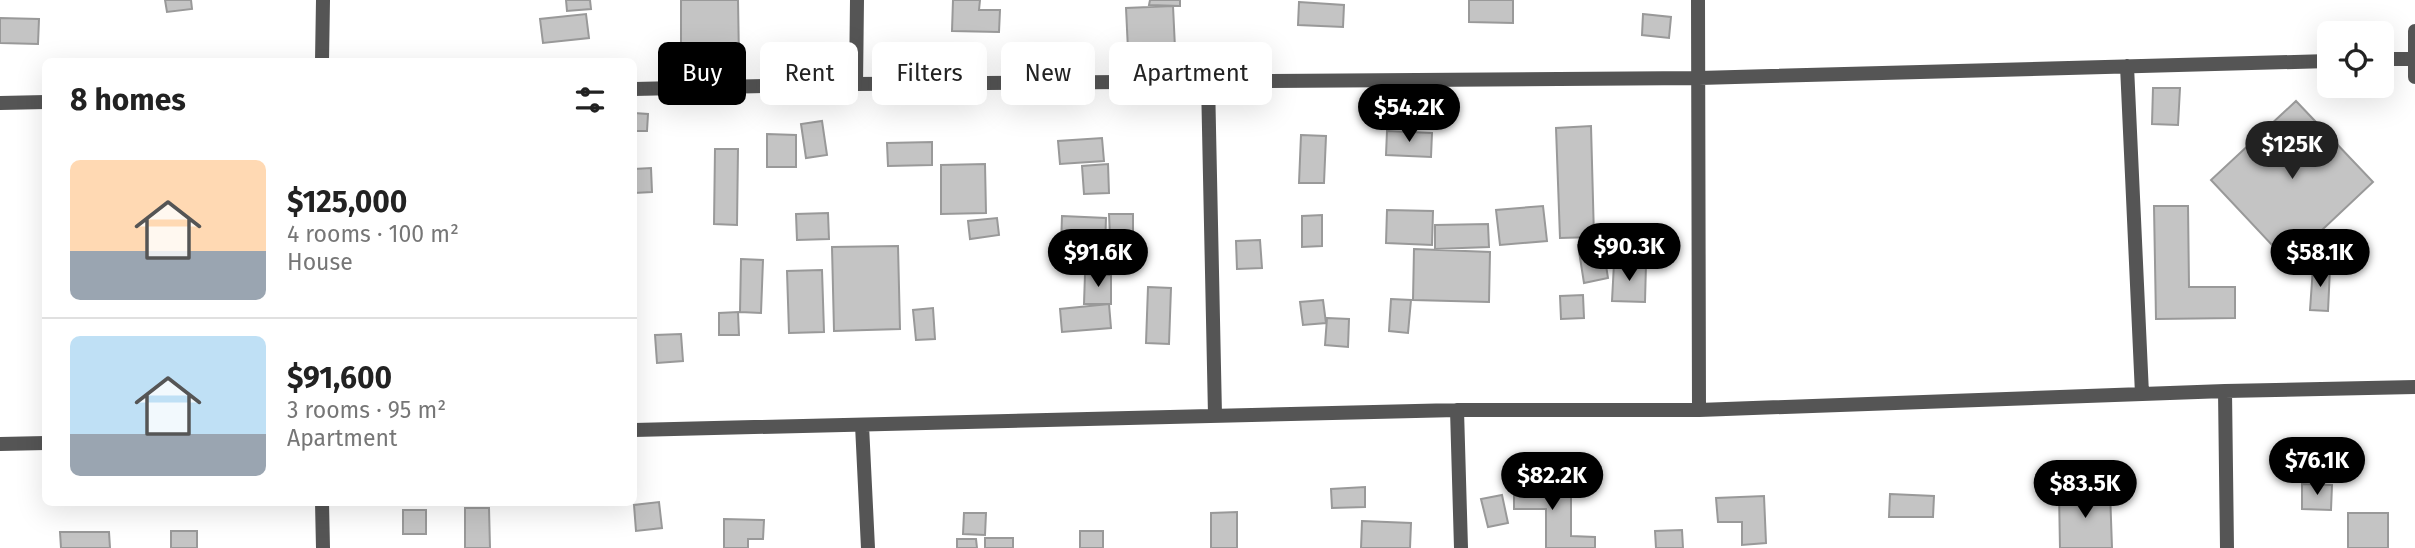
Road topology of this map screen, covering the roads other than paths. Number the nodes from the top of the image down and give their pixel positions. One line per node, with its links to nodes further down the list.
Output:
1 (323, 0): 6 (street)
2 (857, 0): 5 (street)
3 (1698, 0): 12 (street)
4 (2415, 31): 7 (street)
5 (856, 42)
6 (322, 58)
7 (2415, 58): 8 (street); 11 (street)
8 (2394, 59)
9 (2317, 61): 10 (street)
10 (2127, 66): 12 (street); 23 (street)
11 (2415, 77)
12 (1699, 78): 13 (street); 25 (street)
13 (1272, 81)
14 (1109, 82): 15 (street)
15 (858, 84)
16 (760, 86): 17 (street)
17 (637, 89)
18 (42, 102): 19 (street)
19 (0, 103)
20 (1209, 105): 26 (street)
21 (2415, 387): 22 (street)
22 (2225, 391): 23 (street); 35 (street)
23 (2141, 394): 25 (street)
24 (1457, 410): 25 (street); 26 (street); 34 (street)
25 (1699, 410)
26 (1215, 415): 27 (street)
27 (862, 425): 28 (street); 33 (street)
28 (637, 430)
29 (42, 443): 30 (street)
30 (0, 444)
31 (322, 506): 32 (street)
32 (323, 548)
33 (869, 548)
34 (1461, 548)
35 (2227, 548)

